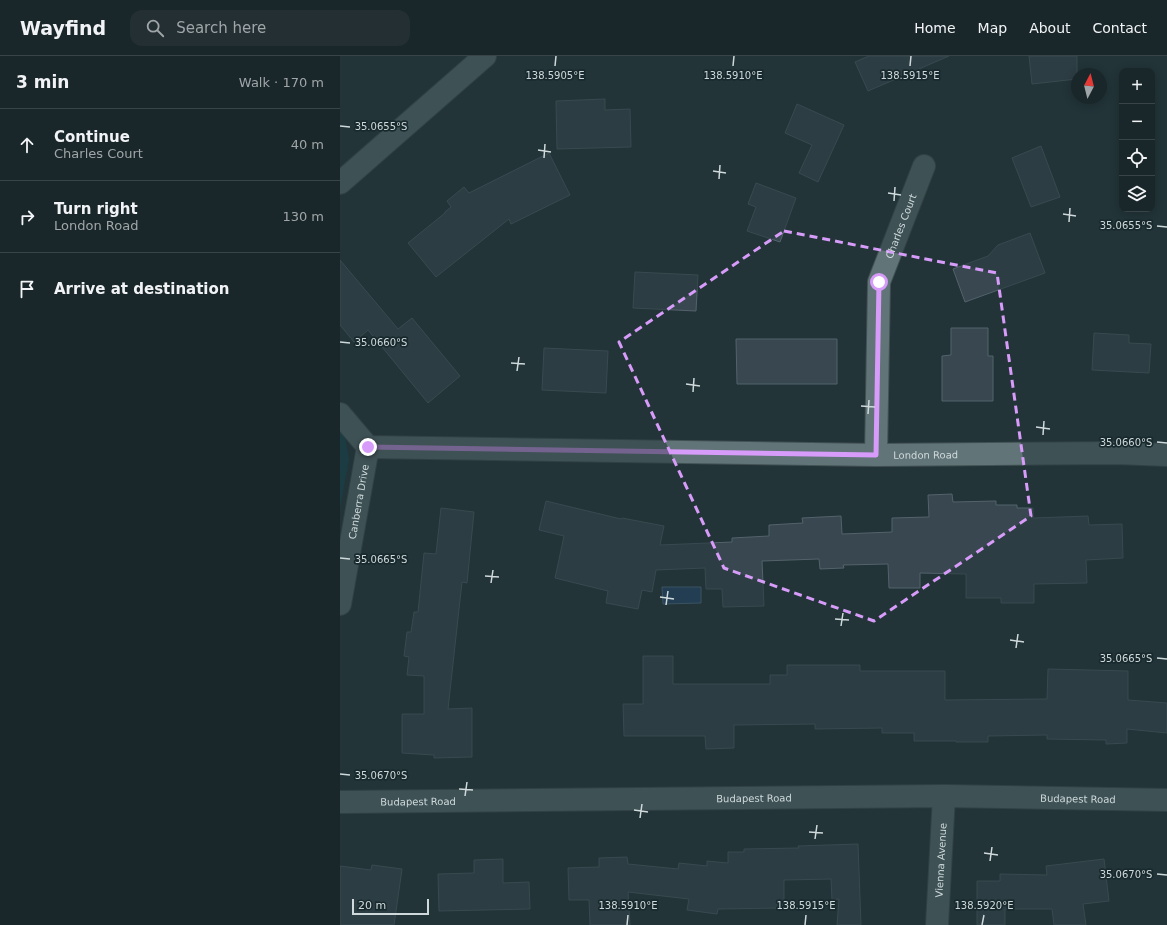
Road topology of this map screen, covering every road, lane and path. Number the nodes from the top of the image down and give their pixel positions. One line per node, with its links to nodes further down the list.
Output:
1 (485, 56): 3 (street)
2 (924, 166): 6 (street, Charles Court)
3 (340, 183)
4 (340, 414): 5 (street)
5 (368, 447): 6 (street, London Road); 8 (street, Canberra Drive)
6 (876, 455): 7 (street, London Road)
7 (1167, 455)
8 (340, 604)
9 (944, 796): 10 (street, Budapest Road); 11 (street, Budapest Road); 12 (street, Vienna Avenue)
10 (1167, 800)
11 (340, 802)
12 (937, 925)

